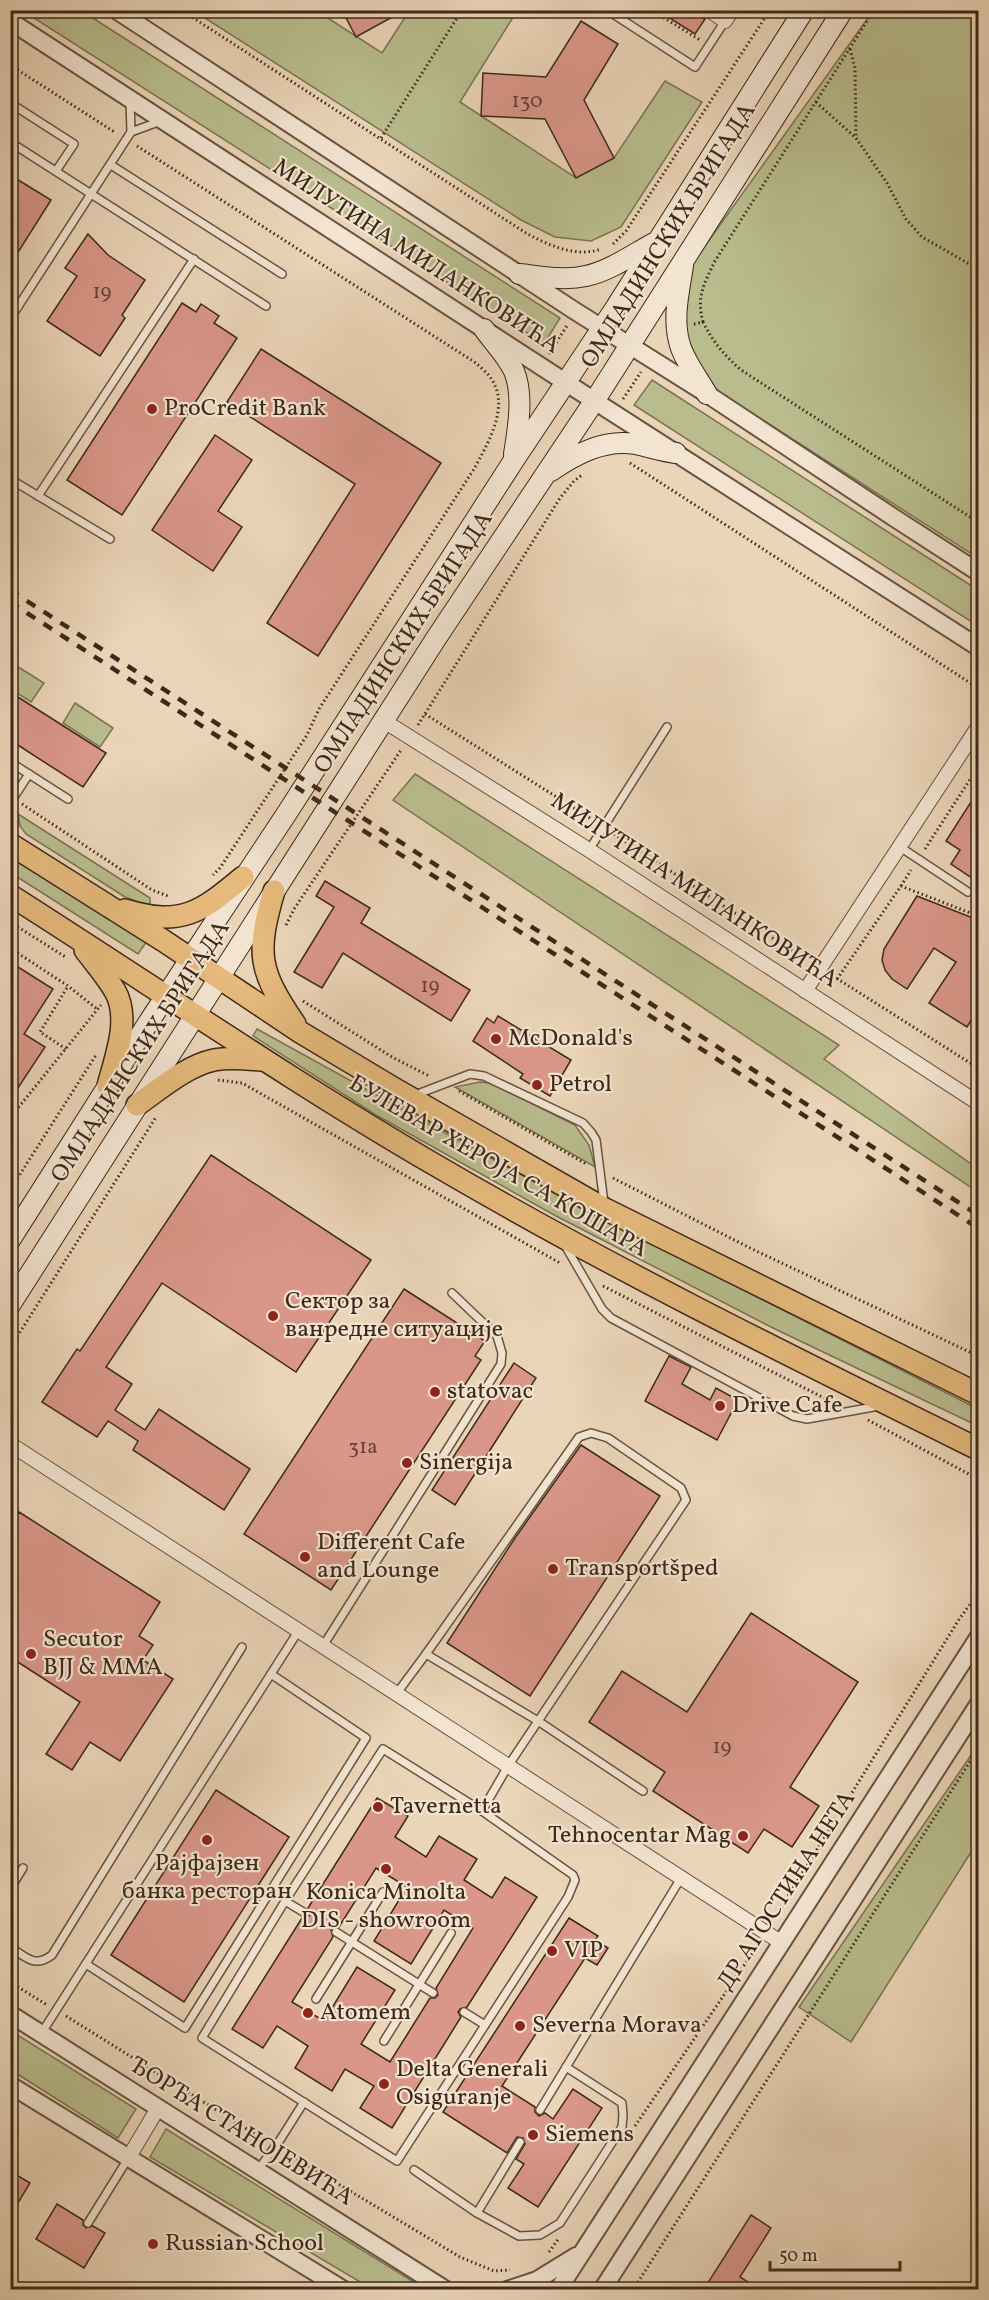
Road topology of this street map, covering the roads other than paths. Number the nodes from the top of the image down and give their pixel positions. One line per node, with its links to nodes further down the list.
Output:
1 (116, 10): 20 (street, МИЛУТИНА МИЛАНКОВИЋА)
2 (607, 10): 6 (lane)
3 (710, 10): 6 (street)
4 (804, 10): 16 (main road, ОМЛАДИНСКИХ БРИГАДА)
5 (843, 10): 17 (main road, ОМЛАДИНСКИХ БРИГАДА)
6 (729, 16)
7 (10, 21): 8 (street, МИЛУТИНА МИЛАНКОВИЋА)
8 (130, 99): 10 (street, МИЛУТИНА МИЛАНКОВИЋА); 11 (lane)
9 (10, 103): 14 (lane)
10 (163, 121): 11 (lane); 24 (street, МИЛУТИНА МИЛАНКОВИЋА)
11 (131, 132): 13 (lane)
12 (10, 142): 14 (lane)
13 (111, 165): 15 (lane); 19 (lane)
14 (56, 171): 15 (lane)
15 (93, 195): 18 (lane); 22 (lane)
16 (657, 241): 20 (main road); 23 (main road, ОМЛАДИНСКИХ БРИГАДА)
17 (684, 258): 25 (main road, ОМЛАДИНСКИХ БРИГАДА); 27 (main road)
18 (194, 259): 21 (lane); 33 (lane)
19 (282, 274)
20 (519, 274): 23 (street, МИЛУТИНА МИЛАНКОВИЋА)
21 (266, 306)
22 (10, 319)
23 (601, 328): 25 (street, МИЛУТИНА МИЛАНКОВИЋА); 26 (main road, ОМЛАДИНСКИХ БРИГАДА)
24 (484, 329): 26 (street, МИЛУТИНА МИЛАНКОВИЋА); 30 (main road)
25 (630, 346): 27 (street, МИЛУТИНА МИЛАНКОВИЋА); 28 (main road, ОМЛАДИНСКИХ БРИГАДА)
26 (565, 382): 28 (street, МИЛУТИНА МИЛАНКОВИЋА); 30 (main road, ОМЛАДИНСКИХ БРИГАДА)
27 (707, 394): 35 (street, МИЛУТИНА МИЛАНКОВИЋА)
28 (595, 400): 29 (street, МИЛУТИНА МИЛАНКОВИЋА); 31 (main road, ОМЛАДИНСКИХ БРИГАДА)
29 (676, 453): 31 (main road); 36 (street, МИЛУТИНА МИЛАНКОВИЋА)
30 (514, 460): 47 (main road, ОМЛАДИНСКИХ БРИГАДА)
31 (544, 475): 37 (main road, ОМЛАДИНСКИХ БРИГАДА)
32 (10, 479): 33 (lane)
33 (38, 496): 34 (lane)
34 (110, 539)
35 (978, 572)
36 (978, 647)
37 (384, 721): 46 (street, МИЛУТИНА МИЛАНКОВИЋА); 48 (main road, ОМЛАДИНСКИХ БРИГАДА)
38 (667, 727): 46 (lane)
39 (978, 727): 45 (street)
40 (10, 762): 41 (lane)
41 (29, 774): 42 (lane); 43 (lane)
42 (68, 799)
43 (12, 801)
44 (10, 844): 51 (main road, БУЛЕВАР ХЕРОЈА СА КОШАРА)
45 (900, 847): 49 (lane); 55 (street)
46 (589, 850): 55 (street, МИЛУТИНА МИЛАНКОВИЋА)
47 (243, 876): 51 (main road); 53 (main road, ОМЛАДИНСКИХ БРИГАДА)
48 (274, 891): 54 (main road, ОМЛАДИНСКИХ БРИГАДА); 58 (main road)
49 (969, 892)
50 (10, 895): 52 (main road, БУЛЕВАР ХЕРОЈА СА КОШАРА)
51 (104, 903): 53 (main road, БУЛЕВАР ХЕРОЈА СА КОШАРА)
52 (71, 934): 56 (main road, БУЛЕВАР ХЕРОЈА СА КОШАРА); 60 (main road)
53 (191, 959): 54 (main road, БУЛЕВАР ХЕРОЈА СА КОШАРА); 56 (main road, ОМЛАДИНСКИХ БРИГАДА)
54 (220, 979): 57 (main road, ОМЛАДИНСКИХ БРИГАДА); 58 (main road, БУЛЕВАР ХЕРОЈА СА КОШАРА)
55 (805, 991): 62 (street, МИЛУТИНА МИЛАНКОВИЋА)
56 (166, 996): 57 (main road, БУЛЕВАР ХЕРОЈА СА КОШАРА); 60 (main road, ОМЛАДИНСКИХ БРИГАДА)
57 (195, 1016): 59 (main road, БУЛЕВАР ХЕРОЈА СА КОШАРА); 63 (main road, ОМЛАДИНСКИХ БРИГАДА)
58 (300, 1032): 61 (main road, БУЛЕВАР ХЕРОЈА СА КОШАРА)
59 (266, 1061): 63 (main road); 65 (main road, БУЛЕВАР ХЕРОЈА СА КОШАРА)
60 (108, 1086): 66 (main road, ОМЛАДИНСКИХ БРИГАДА)
61 (409, 1097): 64 (main road, БУЛЕВАР ХЕРОЈА СА КОШАРА); 64 (lane)
62 (978, 1102)
63 (137, 1105): 68 (main road, ОМЛАДИНСКИХ БРИГАДА)
64 (605, 1209): 69 (main road, БУЛЕВАР ХЕРОЈА СА КОШАРА)
65 (560, 1237): 70 (main road, БУЛЕВАР ХЕРОЈА СА КОШАРА); 70 (lane)
66 (10, 1240)
67 (452, 1293): 75 (lane)
68 (10, 1305)
69 (978, 1394)
70 (888, 1404): 72 (main road, БУЛЕВАР ХЕРОЈА СА КОШАРА)
71 (10, 1444): 73 (street)
72 (978, 1449)
73 (299, 1630): 75 (street); 78 (lane)
74 (978, 1638): 94 (street, ДР АГОСТИНА НЕТА)
75 (323, 1646): 79 (street)
76 (242, 1647): 95 (lane)
77 (426, 1653): 79 (lane); 81 (lane); 81 (lane)
78 (271, 1674): 96 (lane); 96 (lane)
79 (397, 1694): 82 (street)
80 (978, 1705): 117 (street)
81 (538, 1721): 82 (lane); 83 (lane)
82 (508, 1766): 84 (lane); 86 (street)
83 (643, 1791)
84 (482, 1811): 89 (lane); 102 (lane)
85 (23, 1868): 87 (lane)
86 (681, 1878): 94 (street); 105 (lane)
87 (10, 1890)
88 (383, 1892): 93 (lane)
89 (285, 1901): 90 (lane); 107 (lane)
90 (305, 1913)
91 (336, 1932): 93 (lane)
92 (451, 1933): 97 (lane)
93 (352, 1942): 97 (lane); 99 (lane)
94 (782, 1943): 116 (street, ДР АГОСТИНА НЕТА)
95 (10, 1947)
96 (86, 1964): 103 (lane)
97 (419, 1984): 98 (lane); 104 (lane)
98 (433, 1993)
99 (316, 1999)
100 (464, 2012): 102 (lane)
101 (10, 2014): 103 (street, ЂОРЂА СТАНОЈЕВИЋА)
102 (484, 2025): 107 (lane)
103 (41, 2034): 108 (street, ЂОРЂА СТАНОЈЕВИЋА)
104 (384, 2041)
105 (566, 2067): 109 (lane); 114 (lane)
106 (10, 2085): 111 (street)
107 (304, 2102): 113 (lane)
108 (159, 2108): 111 (street); 113 (street, ЂОРЂА СТАНОЈЕВИЋА)
109 (540, 2110)
110 (520, 2142): 114 (lane)
111 (129, 2157): 115 (lane); 118 (street)
112 (414, 2170): 114 (lane)
113 (257, 2171): 119 (street, ЂОРЂА СТАНОЈЕВИЋА)
114 (477, 2213)
115 (88, 2223)
116 (582, 2252): 120 (street); 121 (street, ДР АГОСТИНА НЕТА)
117 (615, 2270): 122 (street); 123 (street)
118 (344, 2289)
119 (450, 2289)
120 (507, 2289)
121 (558, 2289)
122 (602, 2289)
123 (612, 2289)

